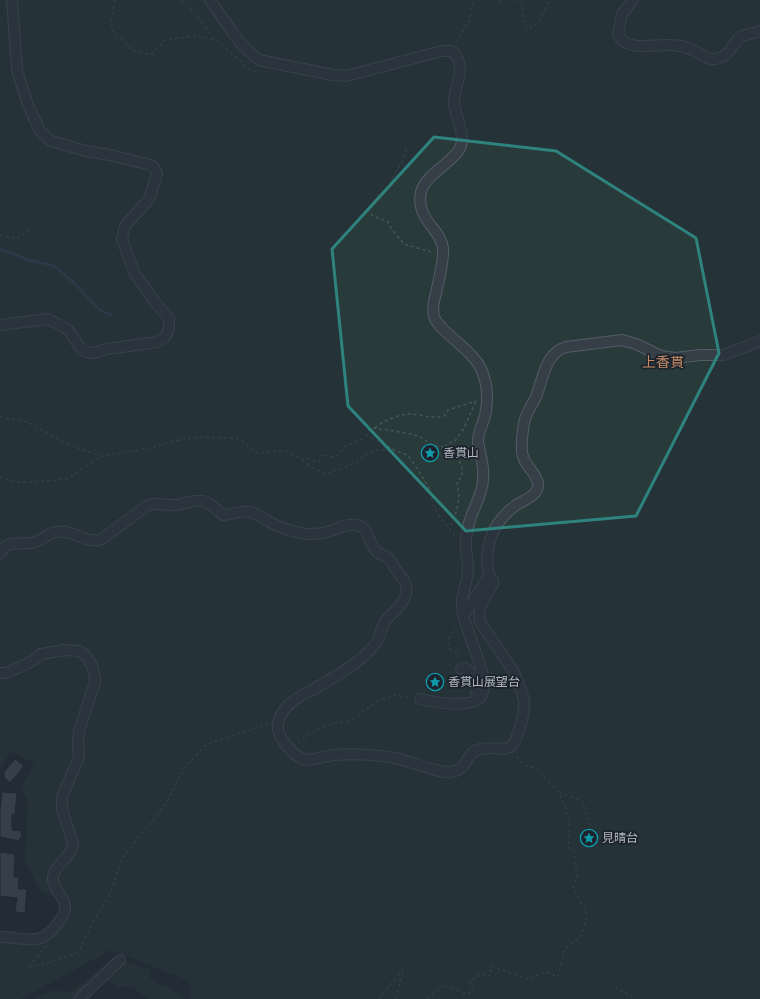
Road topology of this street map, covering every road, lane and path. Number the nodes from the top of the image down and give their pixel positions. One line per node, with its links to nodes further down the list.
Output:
1 (12, 0): 19 (street)
2 (115, 0): 12 (path)
3 (181, 0): 12 (path)
4 (210, 0): 14 (street)
5 (473, 0): 13 (path)
6 (500, 0): 7 (path)
7 (504, 0)
8 (516, 0): 9 (path)
9 (550, 0)
10 (633, 0): 11 (street)
11 (760, 31)
12 (216, 40): 14 (path)
13 (452, 51): 14 (street); 18 (street)
14 (275, 64)
15 (406, 150): 18 (path)
16 (31, 230): 17 (path)
17 (0, 235)
18 (443, 256): 30 (street)
19 (0, 325)
20 (760, 341): 32 (street)
21 (0, 417): 26 (path)
22 (375, 428): 23 (path); 24 (path); 24 (path)
23 (366, 435): 25 (path); 27 (path)
24 (445, 447): 29 (path)
25 (394, 450): 27 (path); 29 (path)
26 (101, 456): 27 (path); 28 (path)
27 (302, 459)
28 (0, 478)
29 (450, 530): 30 (path)
30 (466, 543): 33 (street)
31 (0, 553): 39 (street)
32 (489, 576): 33 (street); 40 (street)
33 (464, 615): 34 (street)
34 (466, 625): 35 (path); 38 (street)
35 (457, 666): 38 (street)
36 (0, 673): 44 (street)
37 (420, 699): 38 (street); 41 (path)
38 (477, 700)
39 (278, 720): 41 (street); 45 (path)
40 (507, 748): 41 (street); 42 (path)
41 (290, 749)
42 (559, 792): 43 (path); 51 (path)
43 (595, 838)
44 (0, 938)
45 (47, 944)
46 (120, 960): 48 (street)
47 (615, 987): 52 (path)
48 (79, 999)
49 (379, 999): 50 (path)
50 (396, 999)
51 (427, 999)
52 (636, 999)

